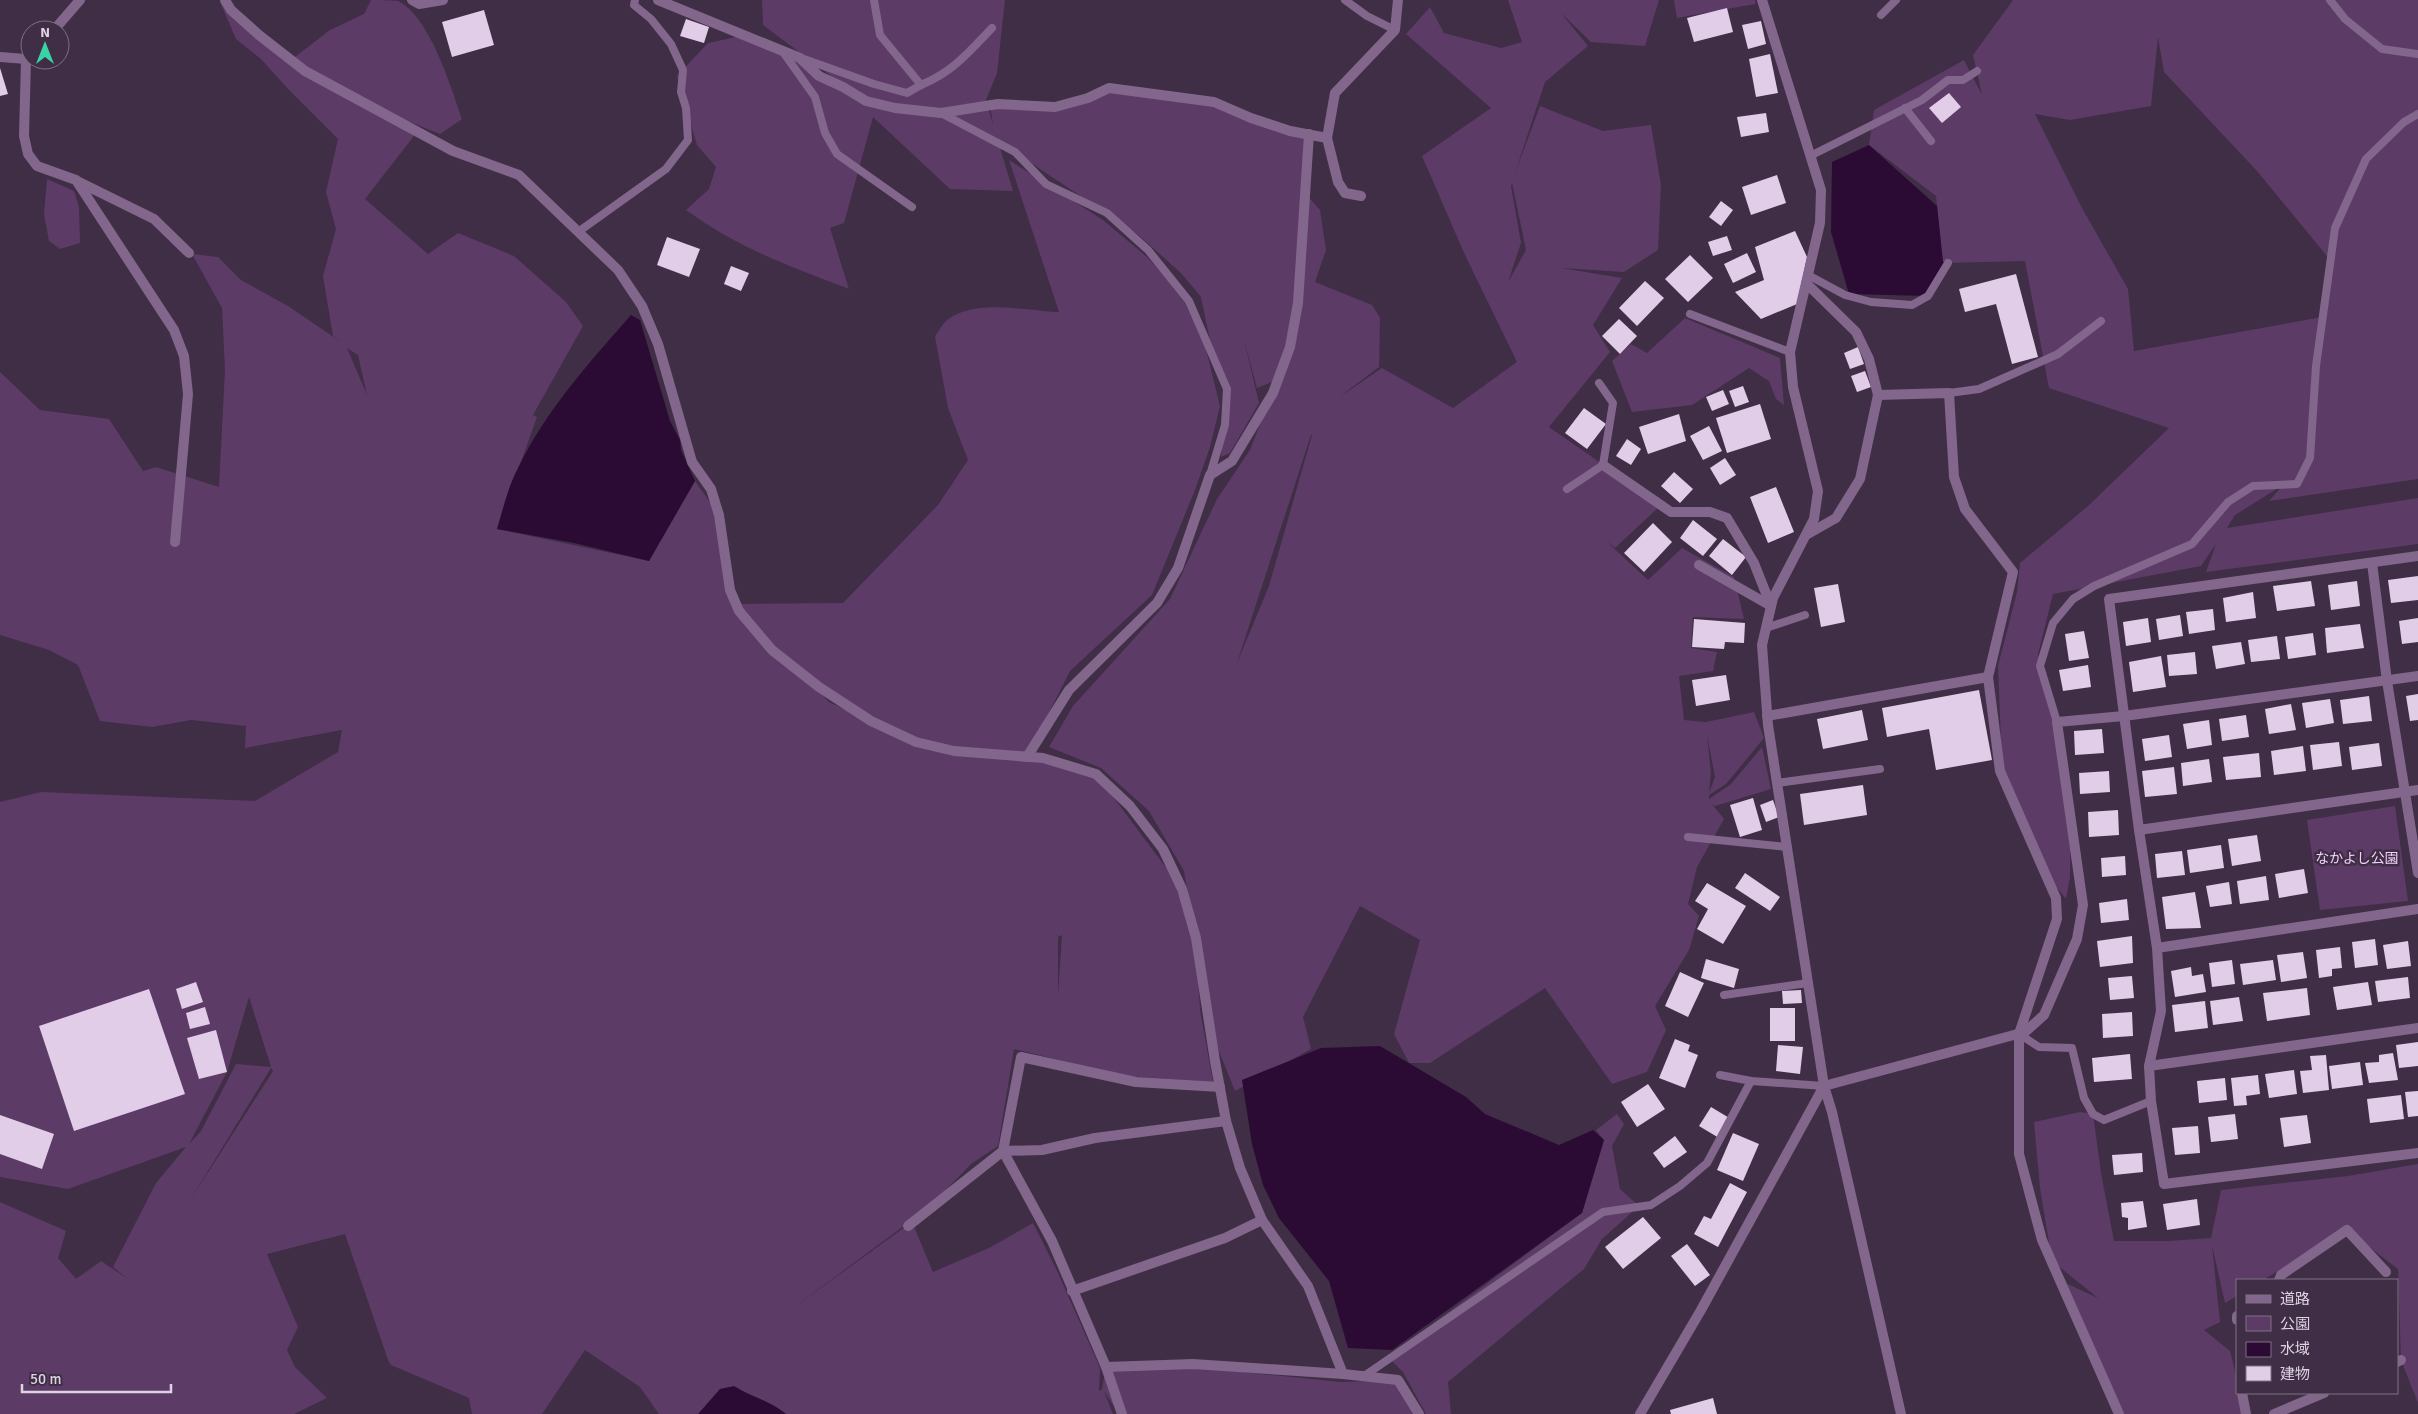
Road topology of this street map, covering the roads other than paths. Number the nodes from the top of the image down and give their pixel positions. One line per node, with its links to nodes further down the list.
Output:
1 (80, 0): 14 (street)
2 (224, 0): 35 (street)
3 (412, 0): 4 (street)
4 (443, 0)
5 (635, 0): 35 (lane)
6 (658, 0): 17 (street)
7 (874, 0): 24 (lane)
8 (1344, 0): 16 (lane)
9 (1398, 0): 16 (street)
10 (1762, 0): 31 (street)
11 (1896, 0): 13 (lane)
12 (2330, 0): 18 (lane)
13 (1881, 16)
14 (63, 20)
15 (992, 28): 24 (lane)
16 (1395, 30): 29 (street)
17 (782, 50): 21 (street); 34 (lane)
18 (2418, 54)
19 (0, 57): 20 (street)
20 (20, 57)
21 (804, 59): 24 (lane); 26 (street)
22 (27, 70): 32 (street)
23 (1977, 70): 25 (lane)
24 (921, 85)
25 (1905, 108): 30 (lane); 31 (lane)
26 (941, 113): 28 (street); 46 (lane)
27 (2418, 114): 61 (lane)
28 (1309, 134): 29 (street); 46 (street)
29 (1328, 138): 33 (street)
30 (1931, 141)
31 (1810, 156): 38 (street)
32 (76, 180): 36 (street); 49 (street)
33 (1361, 196)
34 (912, 207)
35 (578, 232): 62 (street)
36 (189, 253)
37 (1948, 262): 38 (lane)
38 (1807, 279): 41 (street); 44 (street)
39 (1690, 314): 41 (lane)
40 (2101, 321): 43 (lane)
41 (1790, 352): 48 (street)
42 (1599, 383): 45 (lane)
43 (1949, 394): 44 (street); 56 (street)
44 (1878, 396): 48 (street)
45 (1603, 465): 47 (lane); 53 (street)
46 (1210, 475): 62 (street)
47 (1568, 489)
48 (1806, 535): 53 (street)
49 (176, 542)
50 (2418, 556): 51 (street)
51 (2372, 563): 58 (street); 60 (street)
52 (1699, 565): 53 (street)
53 (1771, 606): 55 (street)
54 (1805, 616): 55 (lane)
55 (1766, 628): 59 (street)
56 (1988, 676): 59 (street); 76 (street)
57 (2418, 676): 58 (street)
58 (2387, 681): 60 (street); 66 (street)
59 (1767, 716): 64 (street)
60 (2124, 716): 61 (street); 67 (street)
61 (2057, 722): 76 (street)
62 (1026, 757): 80 (street)
63 (1880, 768): 64 (lane)
64 (1777, 783): 69 (street)
65 (2418, 790): 66 (street)
66 (2406, 792): 67 (street); 70 (street)
67 (2139, 830): 72 (street)
68 (1688, 837): 69 (lane)
69 (1787, 847): 73 (street)
70 (2418, 873)
71 (2418, 908): 72 (street)
72 (2157, 948): 77 (street)
73 (1808, 983): 74 (lane); 81 (street)
74 (1724, 995)
75 (2418, 1028): 77 (street)
76 (2019, 1034): 81 (street); 82 (lane); 100 (street)
77 (2150, 1066): 82 (street)
78 (1720, 1075): 79 (lane)
79 (1751, 1081): 81 (lane); 93 (lane)
80 (1220, 1086): 83 (street); 84 (street)
81 (1824, 1086): 98 (street); 99 (street)
82 (2151, 1101): 85 (street)
83 (1226, 1120): 84 (street); 86 (street)
84 (1003, 1151): 87 (street); 90 (street)
85 (2418, 1153)
86 (1262, 1220): 90 (street); 92 (street)
87 (908, 1226)
88 (2386, 1272): 89 (street)
89 (2279, 1279)
90 (1072, 1291): 91 (street)
91 (1106, 1367): 92 (street); 96 (street)
92 (1343, 1374): 93 (street)
93 (1364, 1376): 97 (street)
94 (2242, 1394): 101 (street)
95 (2322, 1394): 102 (street)
96 (1122, 1414)
97 (1419, 1414)
98 (1640, 1414)
99 (1901, 1414)
100 (2119, 1414)
101 (2246, 1414)
102 (2274, 1414)

